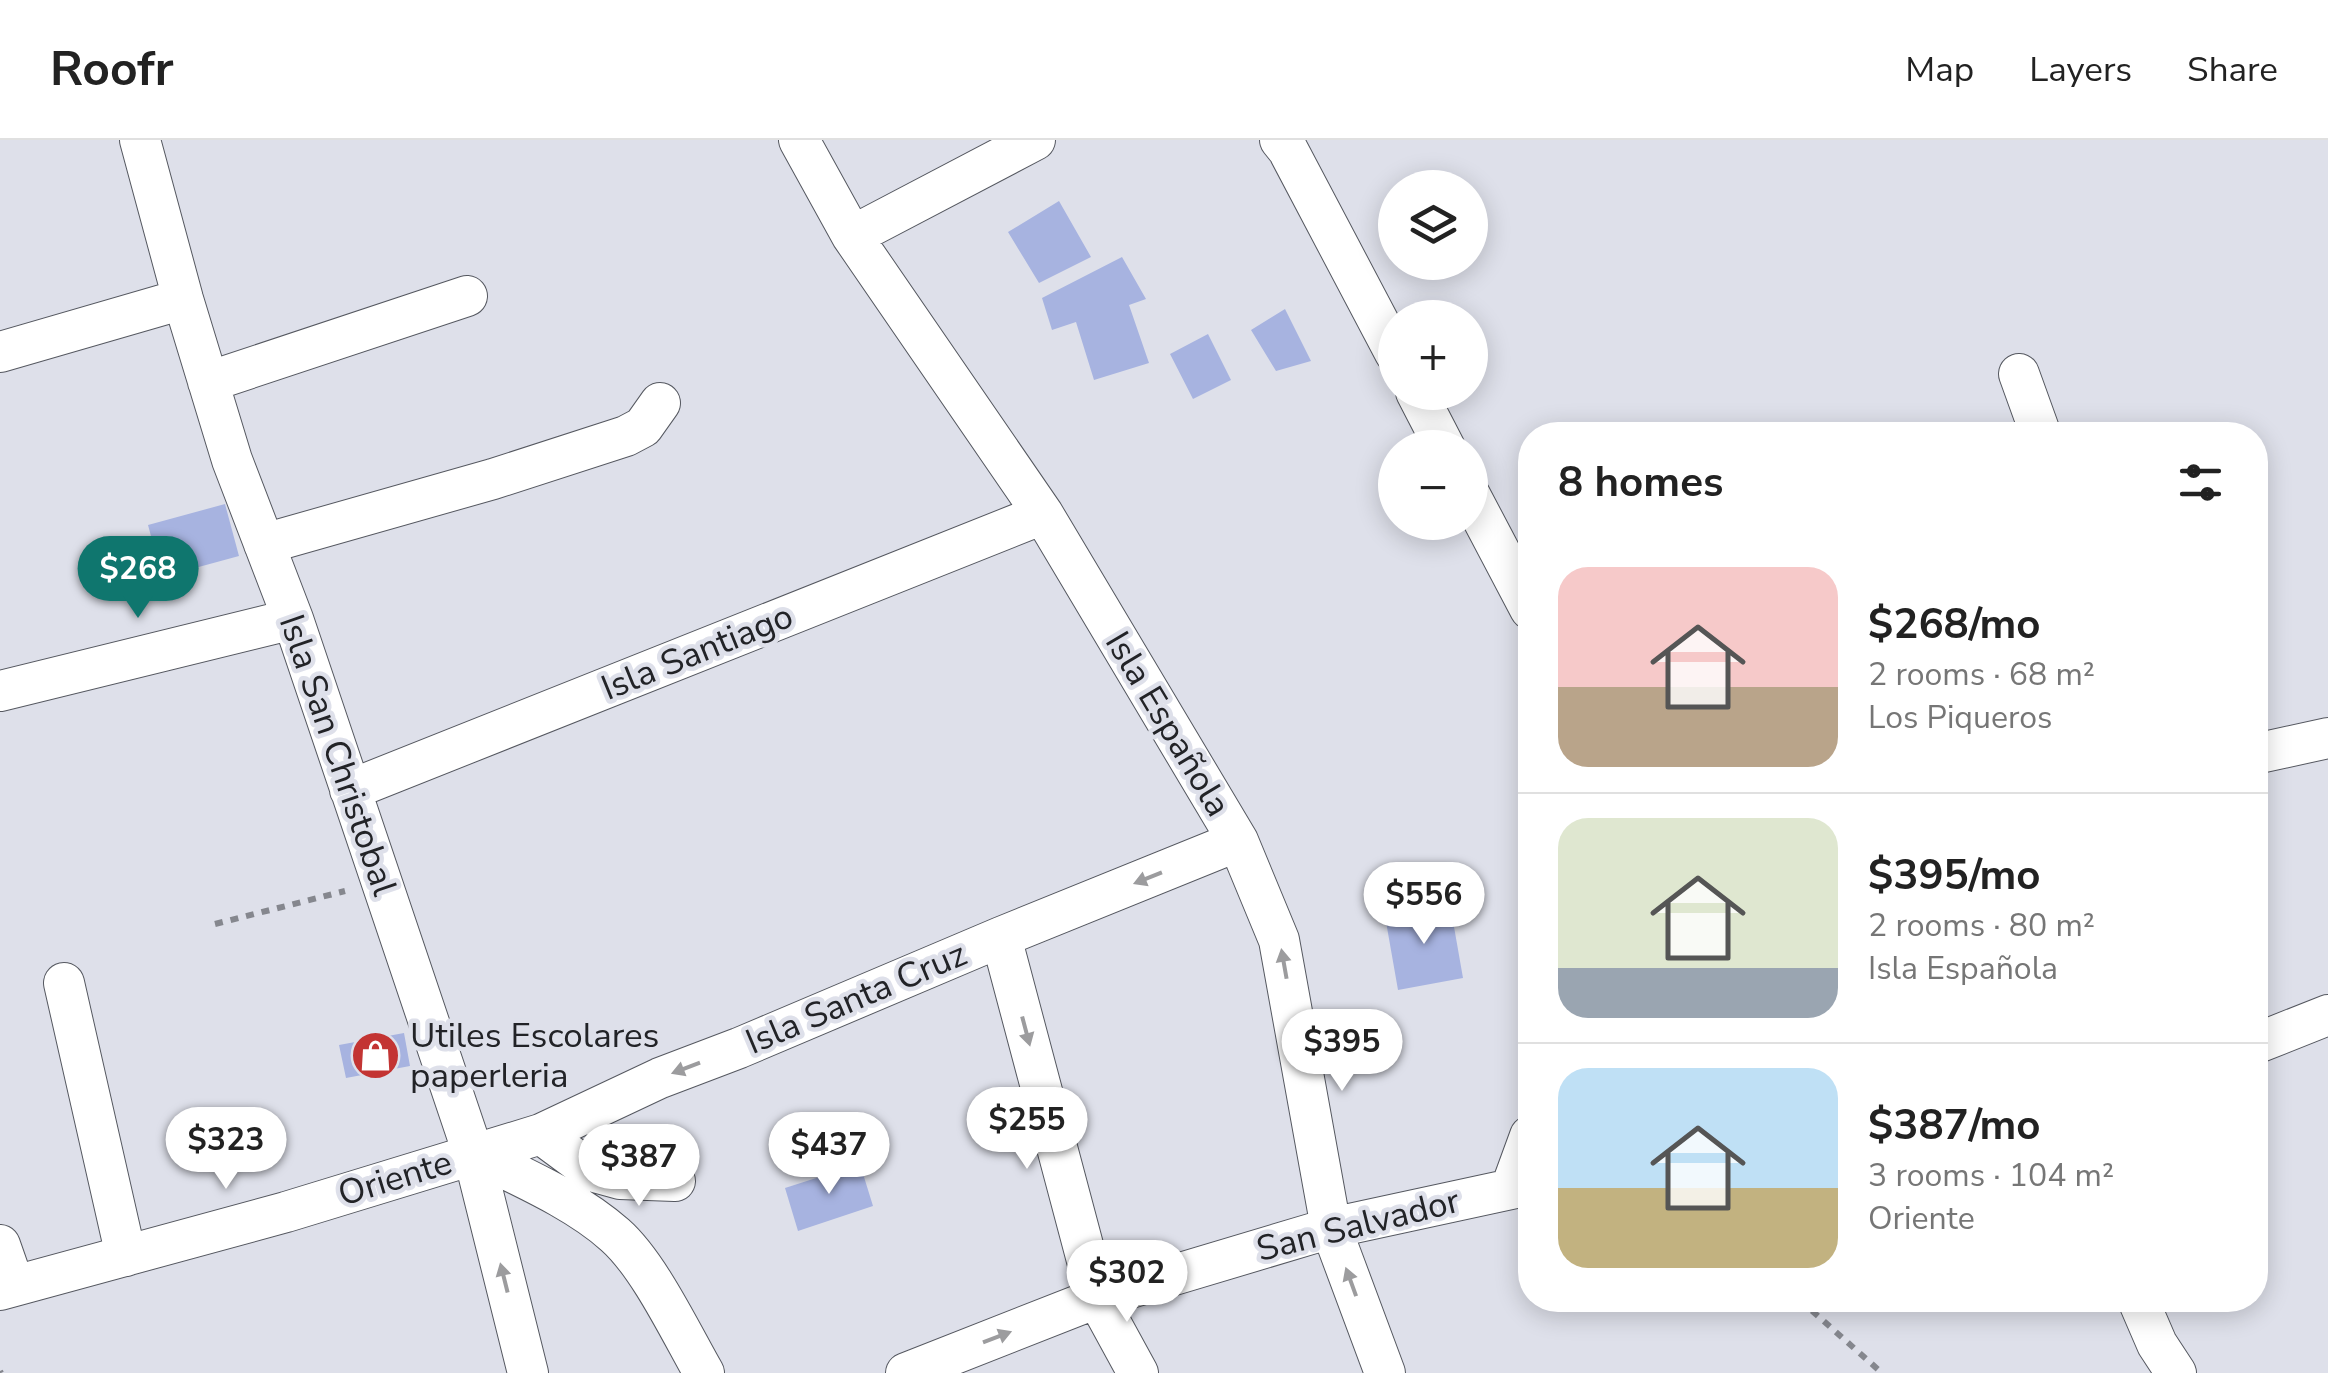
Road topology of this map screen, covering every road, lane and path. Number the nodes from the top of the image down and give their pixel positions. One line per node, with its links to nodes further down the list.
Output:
1 (140, 140): 7 (street, Isla San Christobal)
2 (799, 140): 5 (street, Isla Española)
3 (1035, 140): 5 (street)
4 (1285, 143): 8 (street)
5 (852, 236): 14 (street, Isla Española)
6 (467, 296): 11 (street)
7 (183, 299): 9 (street); 11 (street, Isla San Christobal)
8 (1378, 321)
9 (0, 352)
10 (2019, 374): 13 (street)
11 (208, 382): 16 (street, Isla San Christobal)
12 (660, 403): 16 (street)
13 (2036, 422)
14 (1043, 514): 22 (street, Isla Santiago); 23 (street, Isla Española)
15 (1488, 530): 17 (street)
16 (264, 544): 18 (street, Isla San Christobal)
17 (1518, 586)
18 (293, 619): 19 (street); 22 (street, Isla San Christobal)
19 (0, 690)
20 (2328, 738): 21 (street)
21 (2268, 751)
22 (350, 790): 24 (street, Isla San Christobal)
23 (1238, 841): 26 (street, Isla Santa Cruz, one-way to 26); 34 (street, Isla Española, one-way to 23)
24 (381, 881): 25 (path); 31 (street, Isla San Christobal)
25 (216, 924)
26 (1001, 937): 30 (street, Isla Santa Cruz, one-way to 30); 38 (street, one-way to 38)
27 (64, 983): 36 (street)
28 (2328, 1015): 29 (street)
29 (2268, 1036)
30 (540, 1134): 31 (street, Isla Santa Cruz); 32 (street)
31 (472, 1153): 36 (street, Oriente); 41 (street, Isla San Christobal, one-way to 31); 42 (street, Oriente)
32 (675, 1181)
33 (1518, 1186): 34 (street, San Salvador)
34 (1331, 1228): 38 (street, San Salvador); 45 (street, Isla Española, one-way to 34)
35 (0, 1245): 37 (street)
36 (126, 1256): 37 (street, Oriente)
37 (7, 1287)
38 (1097, 1298): 43 (street, San Salvador, one-way to 38); 44 (street)
39 (1813, 1312): 46 (path)
40 (2143, 1312): 47 (street)
41 (528, 1373)
42 (704, 1373)
43 (906, 1373)
44 (1138, 1373)
45 (1385, 1373)
46 (1882, 1373)
47 (2176, 1373)

